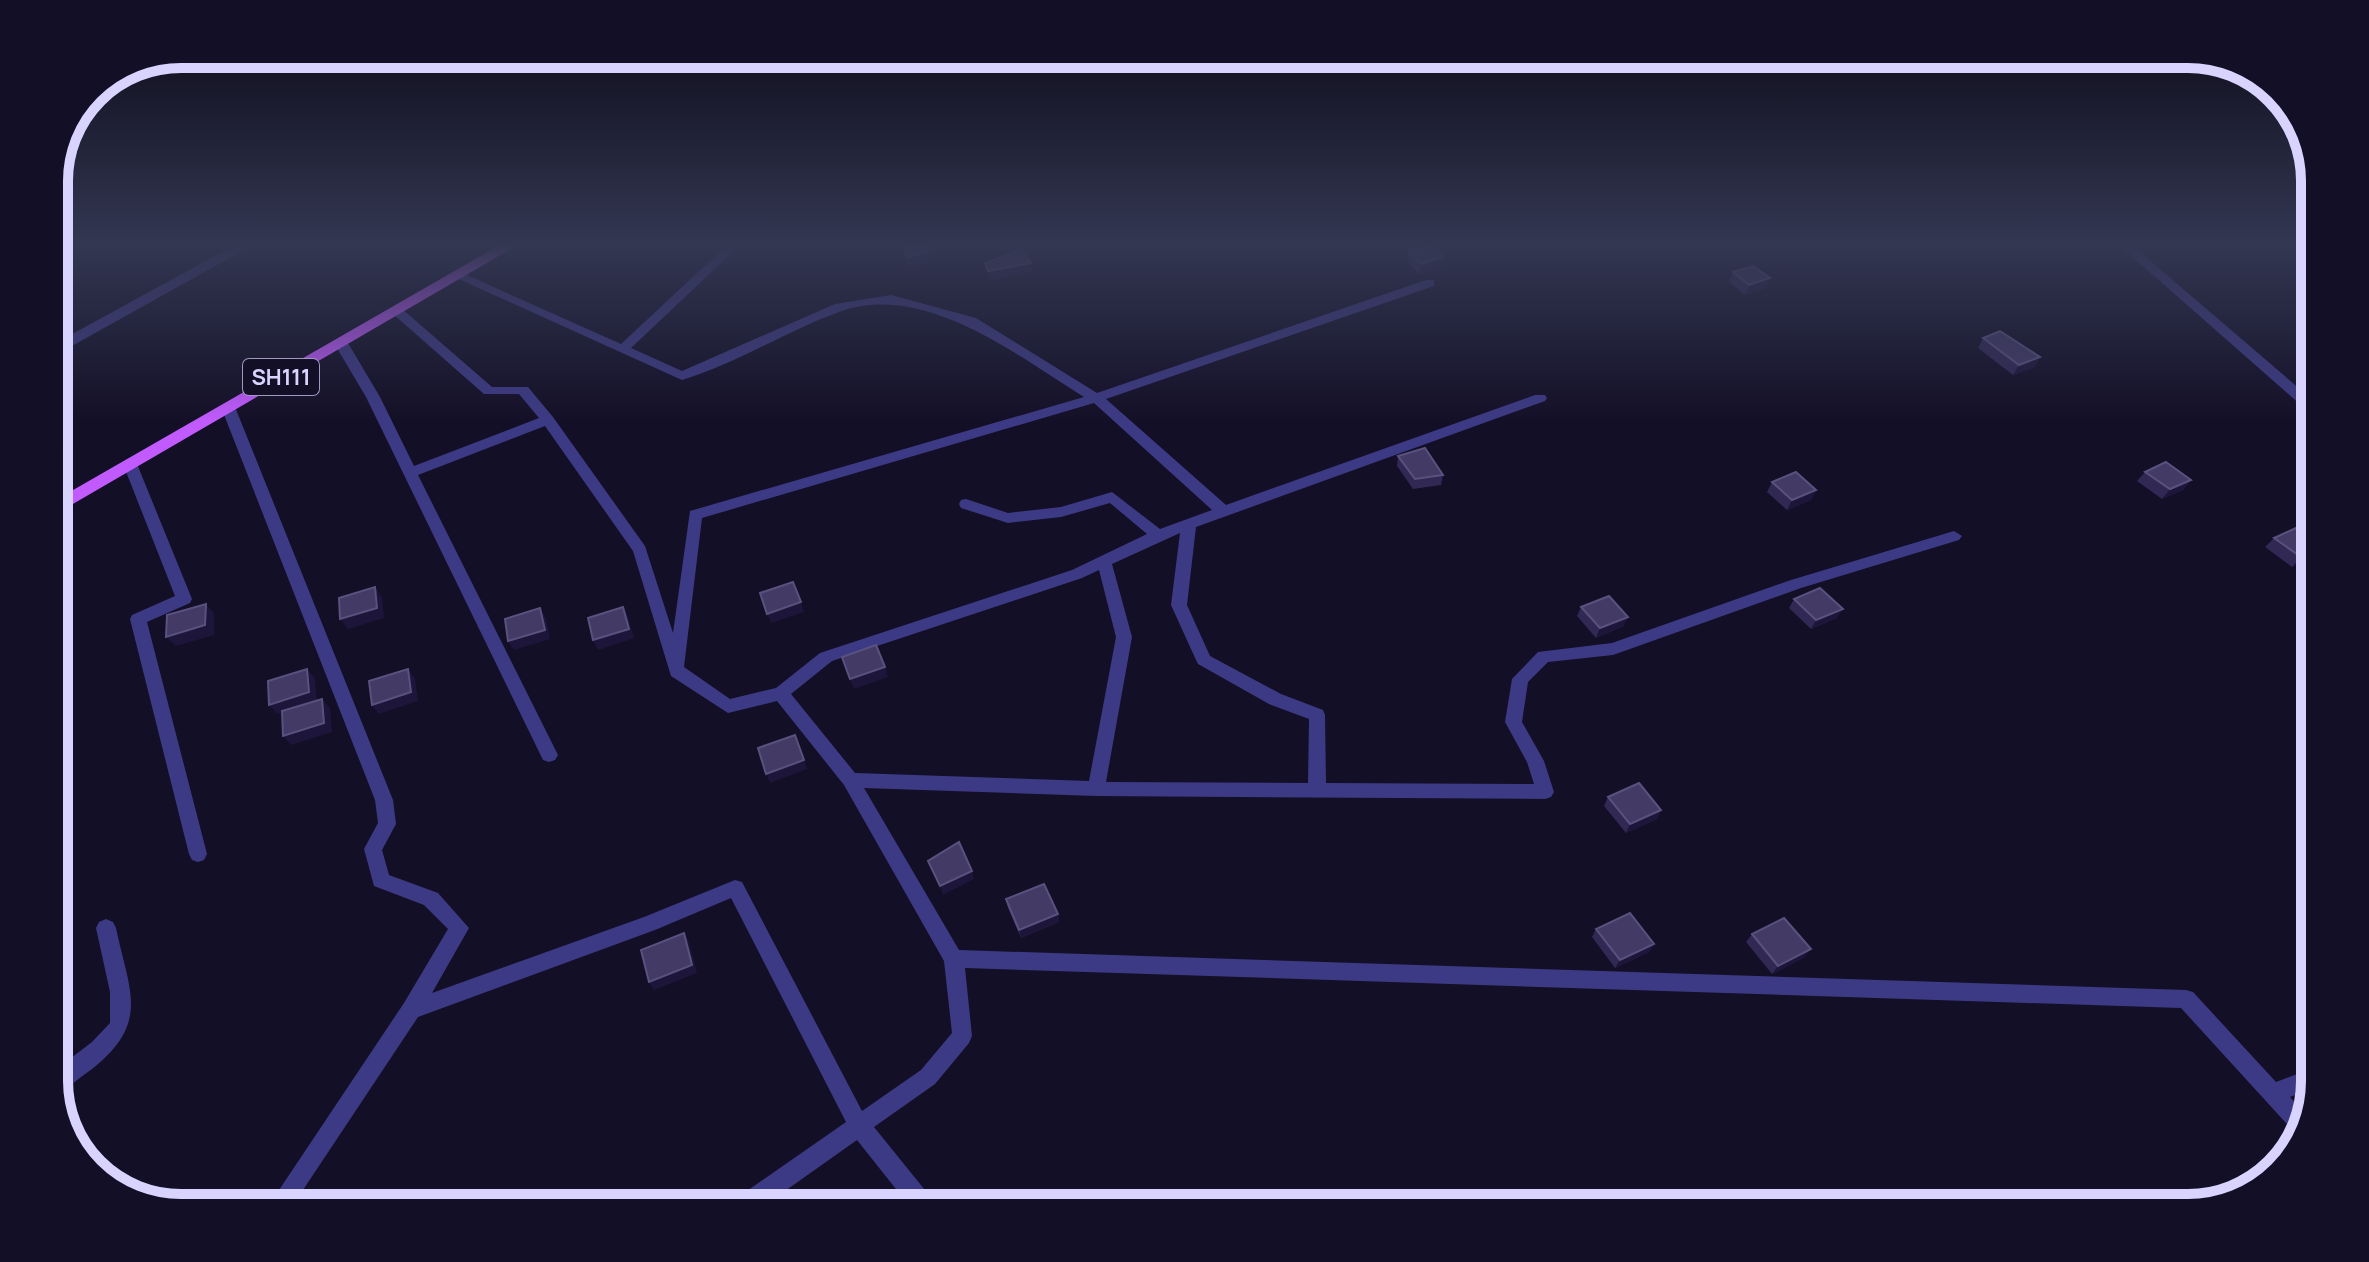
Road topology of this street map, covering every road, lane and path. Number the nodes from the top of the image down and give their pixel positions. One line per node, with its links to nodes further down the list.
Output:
1 (137, 305): 10 (street)
2 (407, 305): 9 (main road, SH111)
3 (522, 305): 12 (street)
4 (670, 305): 12 (street)
5 (853, 305): 12 (street)
6 (912, 305): 13 (street)
7 (1366, 305): 13 (street)
8 (2194, 305): 15 (street)
9 (397, 311): 11 (main road, SH111); 17 (street)
10 (68, 343)
11 (341, 343): 16 (main road, SH111); 19 (street)
12 (622, 350)
13 (1096, 398): 22 (street); 27 (street)
14 (1540, 398): 22 (street)
15 (2301, 398)
16 (228, 407): 18 (main road, SH111); 36 (street)
17 (548, 420): 19 (street); 27 (street)
18 (130, 464): 20 (main road, SH111); 33 (street)
19 (411, 472): 29 (street)
20 (68, 501)
21 (966, 504): 24 (street)
22 (1223, 511): 23 (street)
23 (1189, 524): 24 (street); 32 (street)
24 (1158, 535): 26 (street)
25 (1954, 536): 32 (street)
26 (1104, 561): 28 (street); 31 (street)
27 (677, 671): 28 (street)
28 (781, 693): 30 (street)
29 (549, 755)
30 (850, 780): 31 (street); 35 (street)
31 (1096, 789): 32 (street)
32 (1317, 790)
33 (198, 854)
34 (106, 928): 37 (street)
35 (954, 959): 39 (street); 41 (street)
36 (411, 1010): 41 (street); 42 (street)
37 (68, 1074)
38 (2301, 1083): 39 (street)
39 (2273, 1094): 40 (street)
40 (2295, 1118)
41 (858, 1124): 43 (street); 44 (street)
42 (287, 1194)
43 (761, 1194)
44 (914, 1194)

